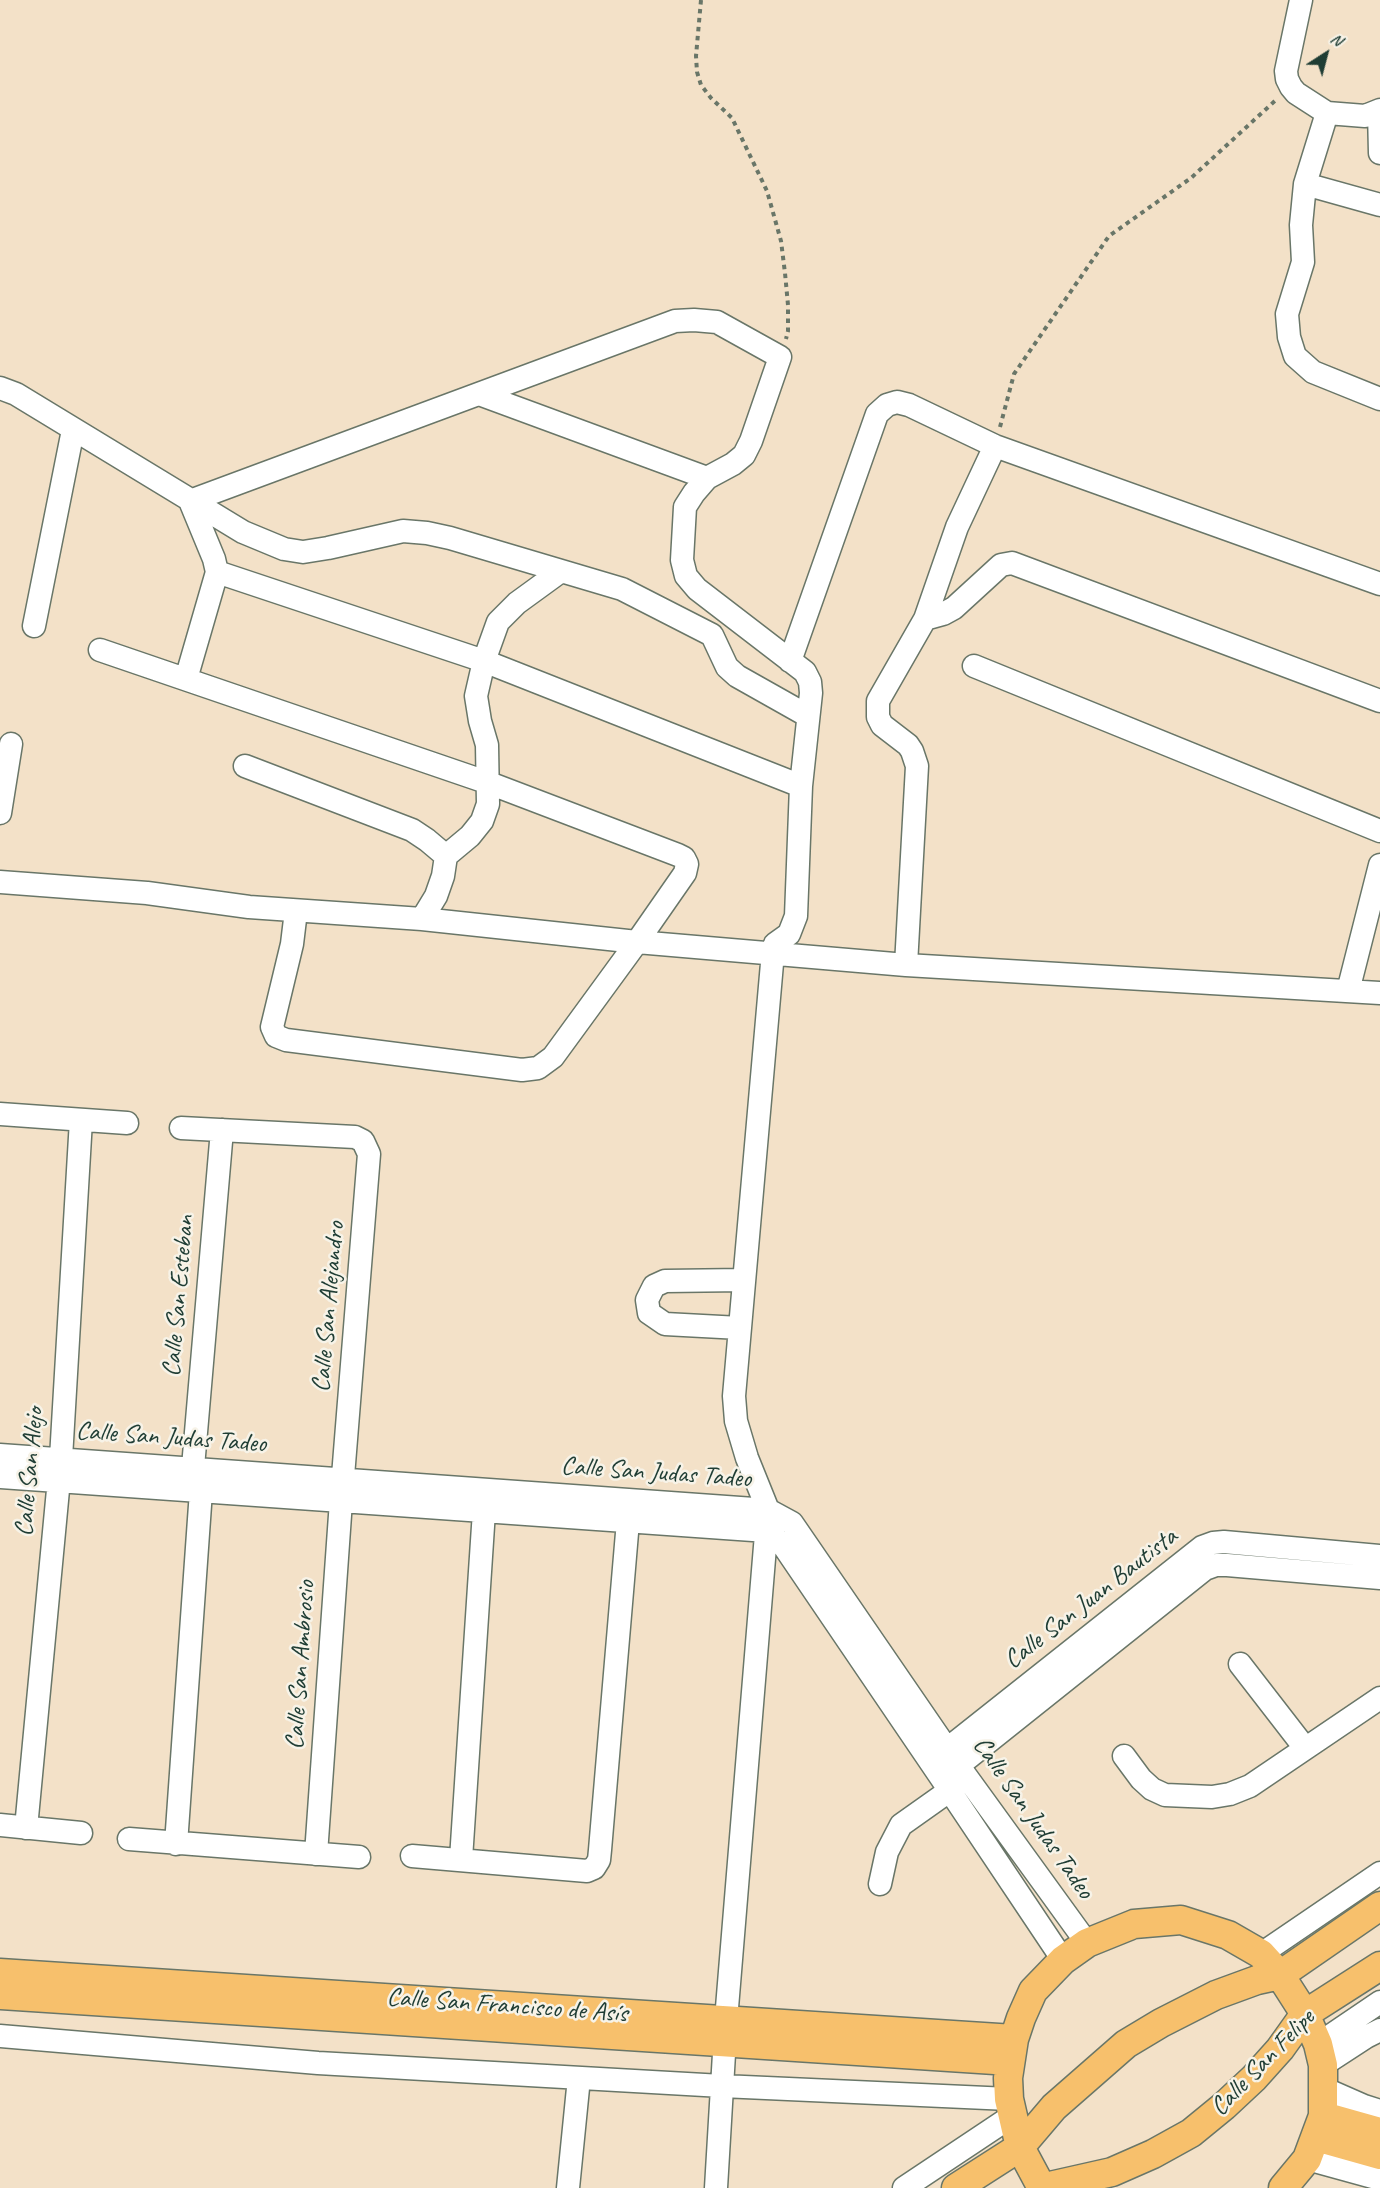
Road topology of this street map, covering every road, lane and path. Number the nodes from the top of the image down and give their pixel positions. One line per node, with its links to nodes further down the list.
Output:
1 (701, 0): 9 (path)
2 (1301, 0): 3 (street)
3 (1291, 87): 5 (street); 14 (path)
4 (1380, 110): 5 (street); 6 (street)
5 (1327, 113): 7 (street)
6 (1380, 153)
7 (1305, 184): 8 (street); 12 (street)
8 (1380, 205)
9 (780, 357): 11 (street); 15 (street)
10 (0, 388): 13 (street)
11 (479, 394): 15 (street); 16 (street)
12 (1380, 399)
13 (73, 430): 16 (street); 21 (street)
14 (995, 446): 19 (street); 20 (street); 24 (street)
15 (707, 478): 24 (street)
16 (190, 501): 17 (street); 18 (street)
17 (561, 571): 23 (street); 28 (street)
18 (217, 572): 23 (street); 26 (street)
19 (1380, 584)
20 (925, 619): 27 (street); 42 (street)
21 (34, 626)
22 (100, 650): 26 (street)
23 (484, 661): 31 (street); 32 (street)
24 (790, 661): 28 (street)
25 (974, 666): 34 (street)
26 (186, 679): 31 (street)
27 (1380, 701)
28 (808, 716): 32 (street)
29 (11, 744): 33 (street)
30 (245, 766): 35 (street)
31 (489, 783): 35 (street); 40 (street)
32 (801, 786): 41 (street)
33 (0, 813)
34 (1380, 831)
35 (446, 856): 39 (street)
36 (1380, 865): 43 (street)
37 (0, 882): 38 (street)
38 (296, 911): 39 (street); 40 (street)
39 (422, 919): 40 (street)
40 (637, 942): 41 (street)
41 (772, 952): 42 (street); 50 (street)
42 (906, 965): 43 (street)
43 (1348, 991): 44 (street)
44 (1380, 993)
45 (0, 1114): 46 (street)
46 (81, 1120): 47 (street); 53 (street, Calle San Alejo)
47 (127, 1123)
48 (181, 1128): 49 (street)
49 (222, 1130): 54 (street, Calle San Esteban); 57 (street, Calle San Alejandro)
50 (744, 1280): 51 (street); 51 (street)
51 (740, 1329): 60 (street)
52 (0, 1455): 53 (street, Calle San Judas Tadeo)
53 (61, 1458): 54 (street, Calle San Judas Tadeo); 56 (street, Calle San Alejo)
54 (193, 1467): 57 (street, Calle San Judas Tadeo)
55 (0, 1477): 56 (street, Calle San Judas Tadeo)
56 (59, 1482): 58 (street, Calle San Judas Tadeo); 70 (street, Calle San Alejo)
57 (342, 1490): 58 (street, Calle San Judas Tadeo); 59 (street, Calle San Judas Tadeo); 60 (street, Calle San Judas Tadeo); 74 (street, Calle San Ambrosio)
58 (201, 1491): 73 (street)
59 (484, 1511): 61 (street, Calle San Judas Tadeo); 77 (street)
60 (767, 1520): 61 (street, Calle San Judas Tadeo); 68 (street, Calle San Judas Tadeo); 91 (street)
61 (628, 1521): 77 (street)
62 (1380, 1556): 68 (street, Calle San Juan Bautista)
63 (1380, 1578): 68 (street, Calle San Juan Bautista)
64 (1240, 1664): 66 (street)
65 (1380, 1698): 66 (street)
66 (1305, 1748): 67 (street)
67 (1124, 1756)
68 (946, 1769): 79 (street); 81 (street, Calle San Judas Tadeo); 83 (street, Calle San Judas Tadeo)
69 (0, 1825): 70 (street)
70 (26, 1828): 71 (street)
71 (81, 1833)
72 (129, 1839): 73 (street)
73 (176, 1844): 74 (street)
74 (316, 1854): 76 (street)
75 (412, 1856): 77 (street)
76 (359, 1857)
77 (461, 1859)
78 (1380, 1873): 82 (street)
79 (880, 1884)
80 (1380, 1906): 86 (main road)
81 (1087, 1943): 82 (main road); 83 (main road)
82 (1260, 1954): 86 (main road)
83 (1062, 1960): 93 (main road)
84 (1380, 1966): 89 (main road, Calle San Felipe)
85 (0, 1973): 91 (main road, Calle San Francisco de Asís)
86 (1280, 1975): 89 (main road); 101 (main road, Calle San Felipe)
87 (0, 1995): 91 (main road, Calle San Francisco de Asís)
88 (1380, 2002): 94 (street, Calle San Felipe)
89 (1305, 2014): 94 (main road); 108 (main road, Calle San Felipe)
90 (1380, 2030): 94 (street)
91 (726, 2031): 93 (main road, Calle San Francisco de Asís); 96 (street)
92 (0, 2036): 95 (street)
93 (1012, 2050): 97 (main road)
94 (1321, 2066): 98 (street); 100 (main road)
95 (579, 2078): 96 (street); 104 (street)
96 (722, 2086): 97 (street); 105 (street)
97 (1011, 2108): 101 (main road); 106 (street)
98 (1380, 2111)
99 (1380, 2132): 100 (main road)
100 (1315, 2137): 102 (main road); 103 (street); 109 (main road)
101 (1020, 2147): 107 (main road, Calle San Felipe); 108 (main road)
102 (1380, 2155)
103 (1380, 2179)
104 (568, 2188)
105 (716, 2188)
106 (904, 2188)
107 (956, 2188)
108 (1041, 2188)
109 (1283, 2188)

